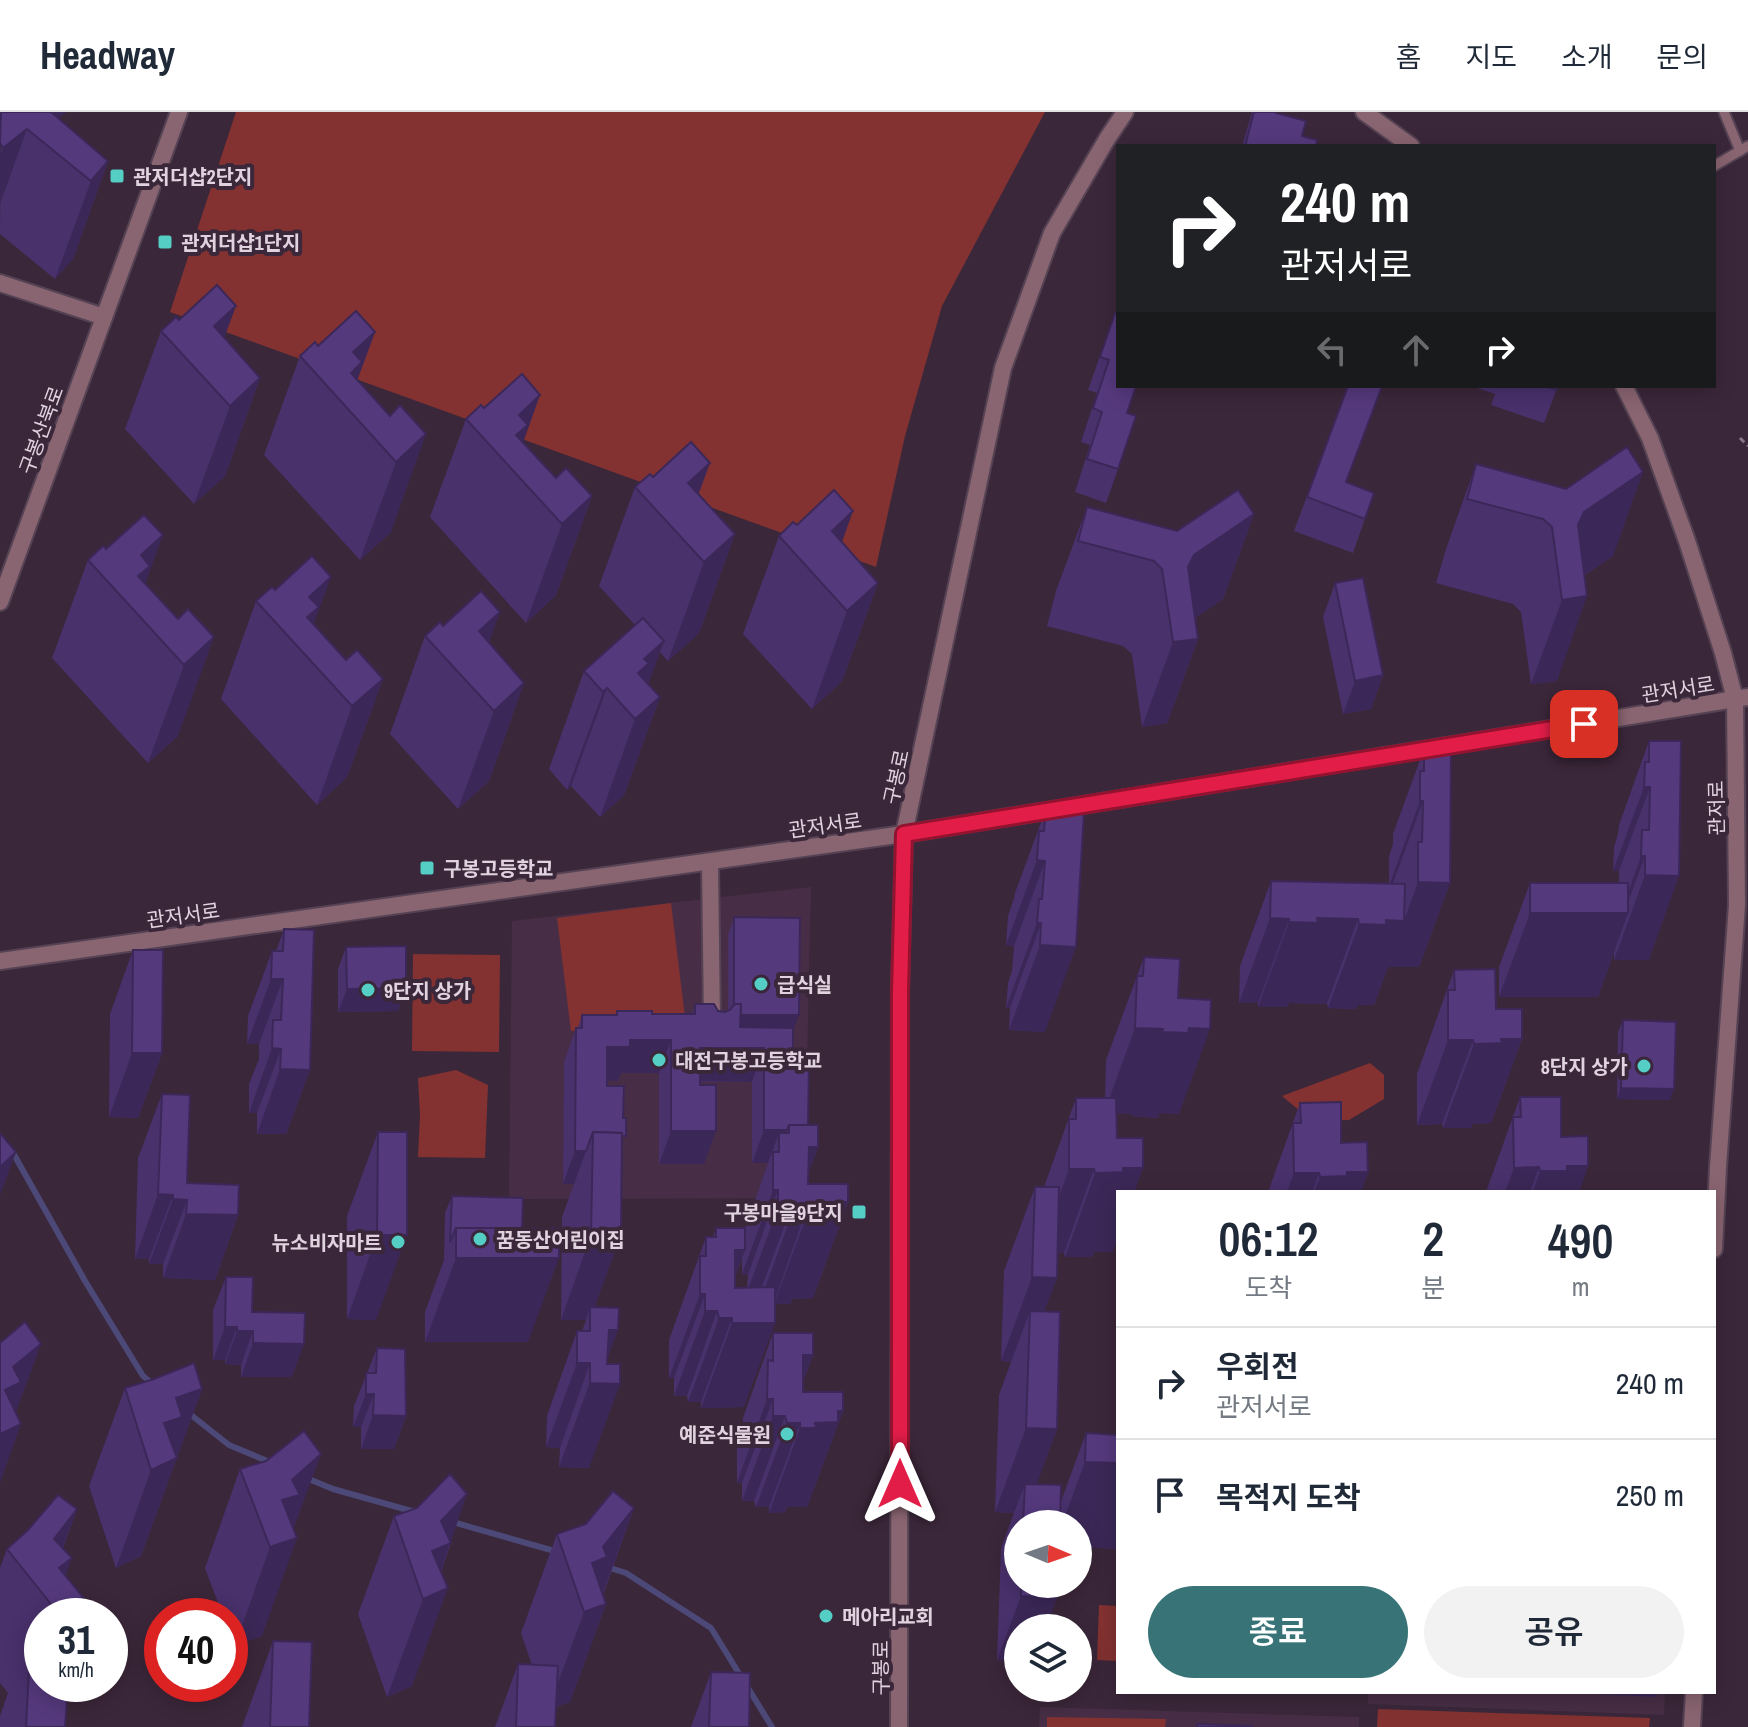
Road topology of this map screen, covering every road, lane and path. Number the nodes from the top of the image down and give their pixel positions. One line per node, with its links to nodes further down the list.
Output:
1 (179, 112): 9 (street, 구봉산북로)
2 (1125, 112): 15 (street, 구봉로)
3 (1364, 112): 5 (street)
4 (1724, 112): 6 (lane)
5 (1408, 144)
6 (1744, 149): 7 (lane)
7 (1716, 165)
8 (0, 283): 9 (street)
9 (104, 317): 13 (street, 구봉산북로)
10 (1625, 388): 14 (street, 관저로)
11 (1740, 438): 12 (path)
12 (1748, 446)
13 (0, 602)
14 (1742, 698): 15 (street, 관저서로); 19 (street, 관저로)
15 (904, 834): 16 (street, 관저서로); 21 (street, 구봉로)
16 (710, 862): 17 (street, 관저서로); 18 (street)
17 (0, 961)
18 (712, 1035)
19 (1716, 1208)
20 (1694, 1694): 22 (street)
21 (899, 1727)
22 (1692, 1727)

